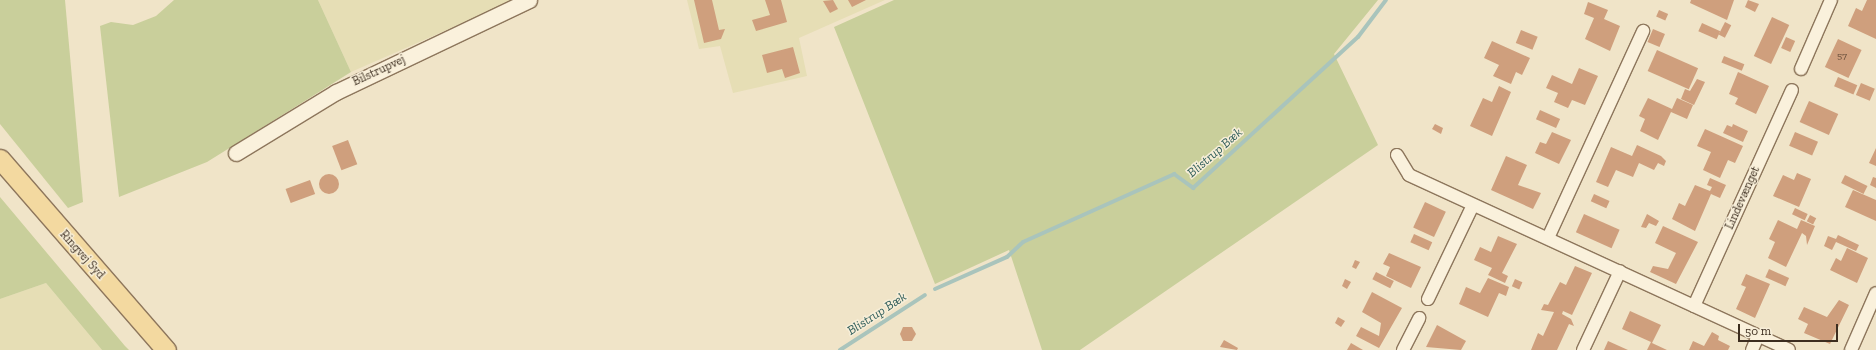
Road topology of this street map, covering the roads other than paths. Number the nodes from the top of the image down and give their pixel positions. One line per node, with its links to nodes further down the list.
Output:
1 (529, 0): 6 (street, Bilstrupvej)
2 (1831, 0): 4 (street)
3 (1643, 31): 10 (street)
4 (1801, 70)
5 (1792, 90): 14 (street, Lindevænget)
6 (236, 153)
7 (1397, 156): 9 (street)
8 (0, 159): 17 (main road, Ringvej Syd)
9 (1473, 205): 10 (street); 13 (street)
10 (1548, 238): 11 (street)
11 (1620, 271): 14 (street); 19 (street)
12 (1876, 293): 22 (street)
13 (1428, 299)
14 (1694, 306): 16 (street)
15 (1419, 318): 18 (street)
16 (1758, 336): 20 (street); 21 (street)
17 (166, 350)
18 (1403, 350)
19 (1583, 350)
20 (1752, 350)
21 (1789, 350)
22 (1851, 350)

